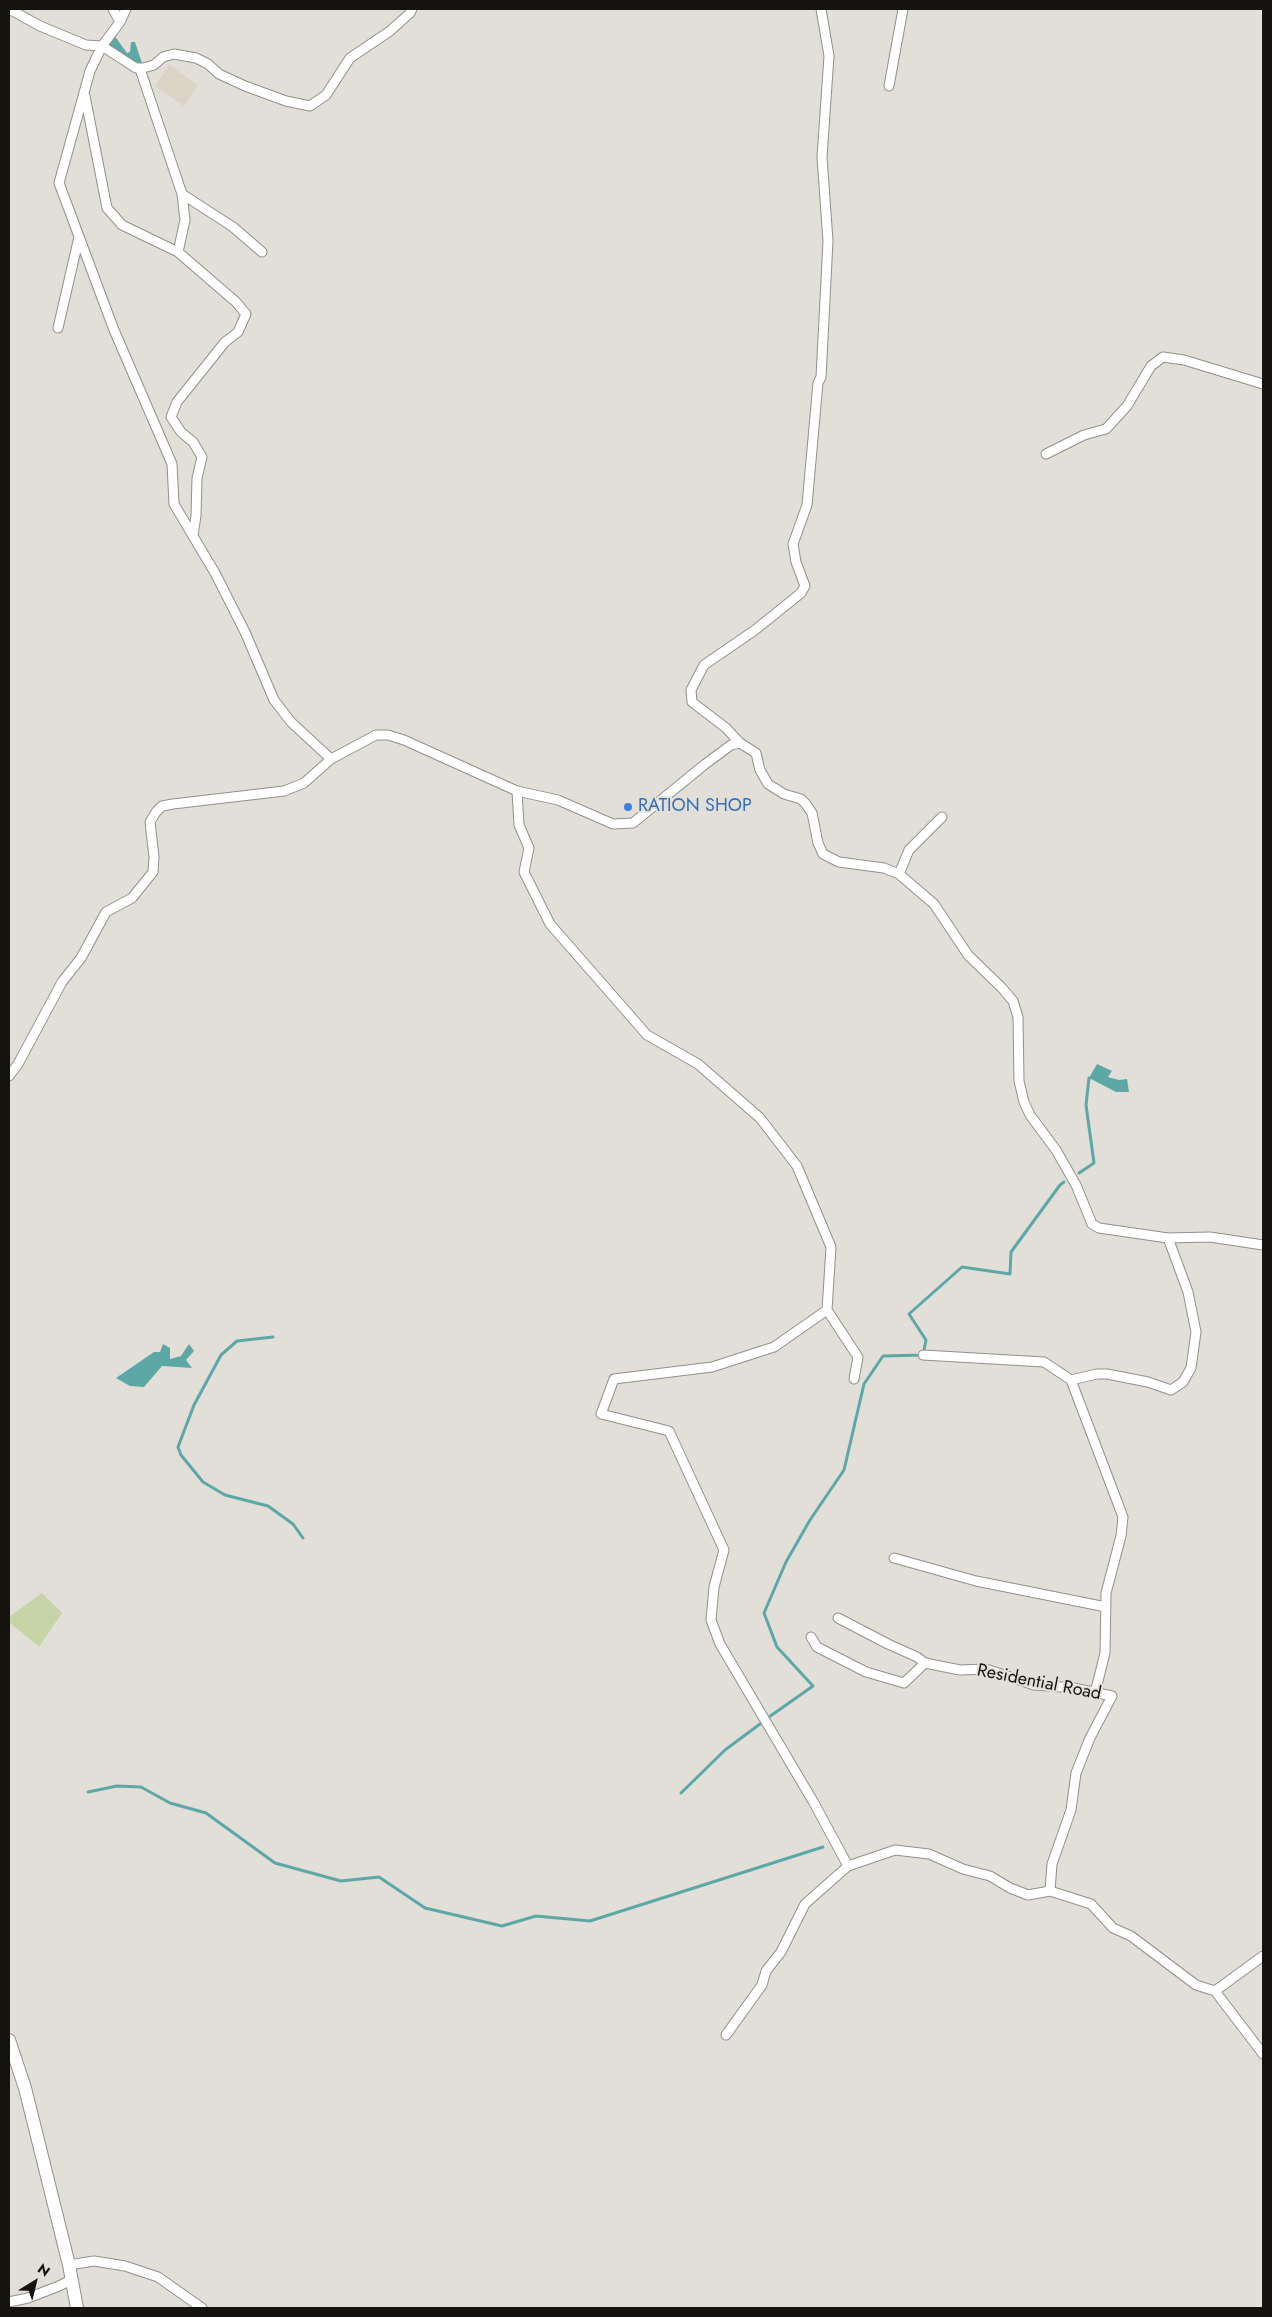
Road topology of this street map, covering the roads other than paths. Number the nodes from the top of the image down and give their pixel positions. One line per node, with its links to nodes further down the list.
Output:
1 (9, 9): 8 (street)
2 (113, 9): 7 (street)
3 (126, 9): 7 (street)
4 (412, 9): 9 (street)
5 (821, 9): 20 (street)
6 (903, 9): 10 (street)
7 (120, 22): 8 (street)
8 (102, 46): 9 (street); 11 (street)
9 (140, 69): 12 (street)
10 (889, 86)
11 (85, 94): 13 (street); 14 (street)
12 (182, 194): 14 (street); 15 (street)
13 (79, 237): 16 (street); 19 (street)
14 (178, 252): 19 (street)
15 (262, 252)
16 (58, 328)
17 (1263, 384): 18 (street)
18 (1046, 454)
19 (193, 535): 21 (street)
20 (740, 743): 22 (street); 24 (street)
21 (331, 759): 22 (street); 25 (street)
22 (518, 791): 29 (street)
23 (942, 817): 24 (street)
24 (899, 874): 27 (street)
25 (13, 1064): 26 (street)
26 (9, 1076)
27 (1168, 1238): 28 (street); 32 (street)
28 (1263, 1245)
29 (828, 1310): 31 (street); 39 (street)
30 (923, 1355): 32 (street)
31 (854, 1379)
32 (1071, 1380): 34 (street)
33 (894, 1558): 34 (street)
34 (1106, 1607): 38 (street)
35 (838, 1618): 37 (street, Residential Road)
36 (811, 1637): 37 (street)
37 (925, 1663): 38 (street, Residential Road)
38 (1095, 1693): 40 (street, Residential Road)
39 (848, 1866): 40 (street); 43 (street)
40 (1050, 1891): 42 (street)
41 (1263, 1956): 42 (street)
42 (1215, 1991): 45 (street)
43 (726, 2035)
44 (9, 2040): 46 (main road)
45 (1263, 2054)
46 (69, 2265): 47 (main road); 50 (street)
47 (71, 2280): 48 (street); 49 (main road)
48 (9, 2302)
49 (77, 2308)
50 (202, 2308)

